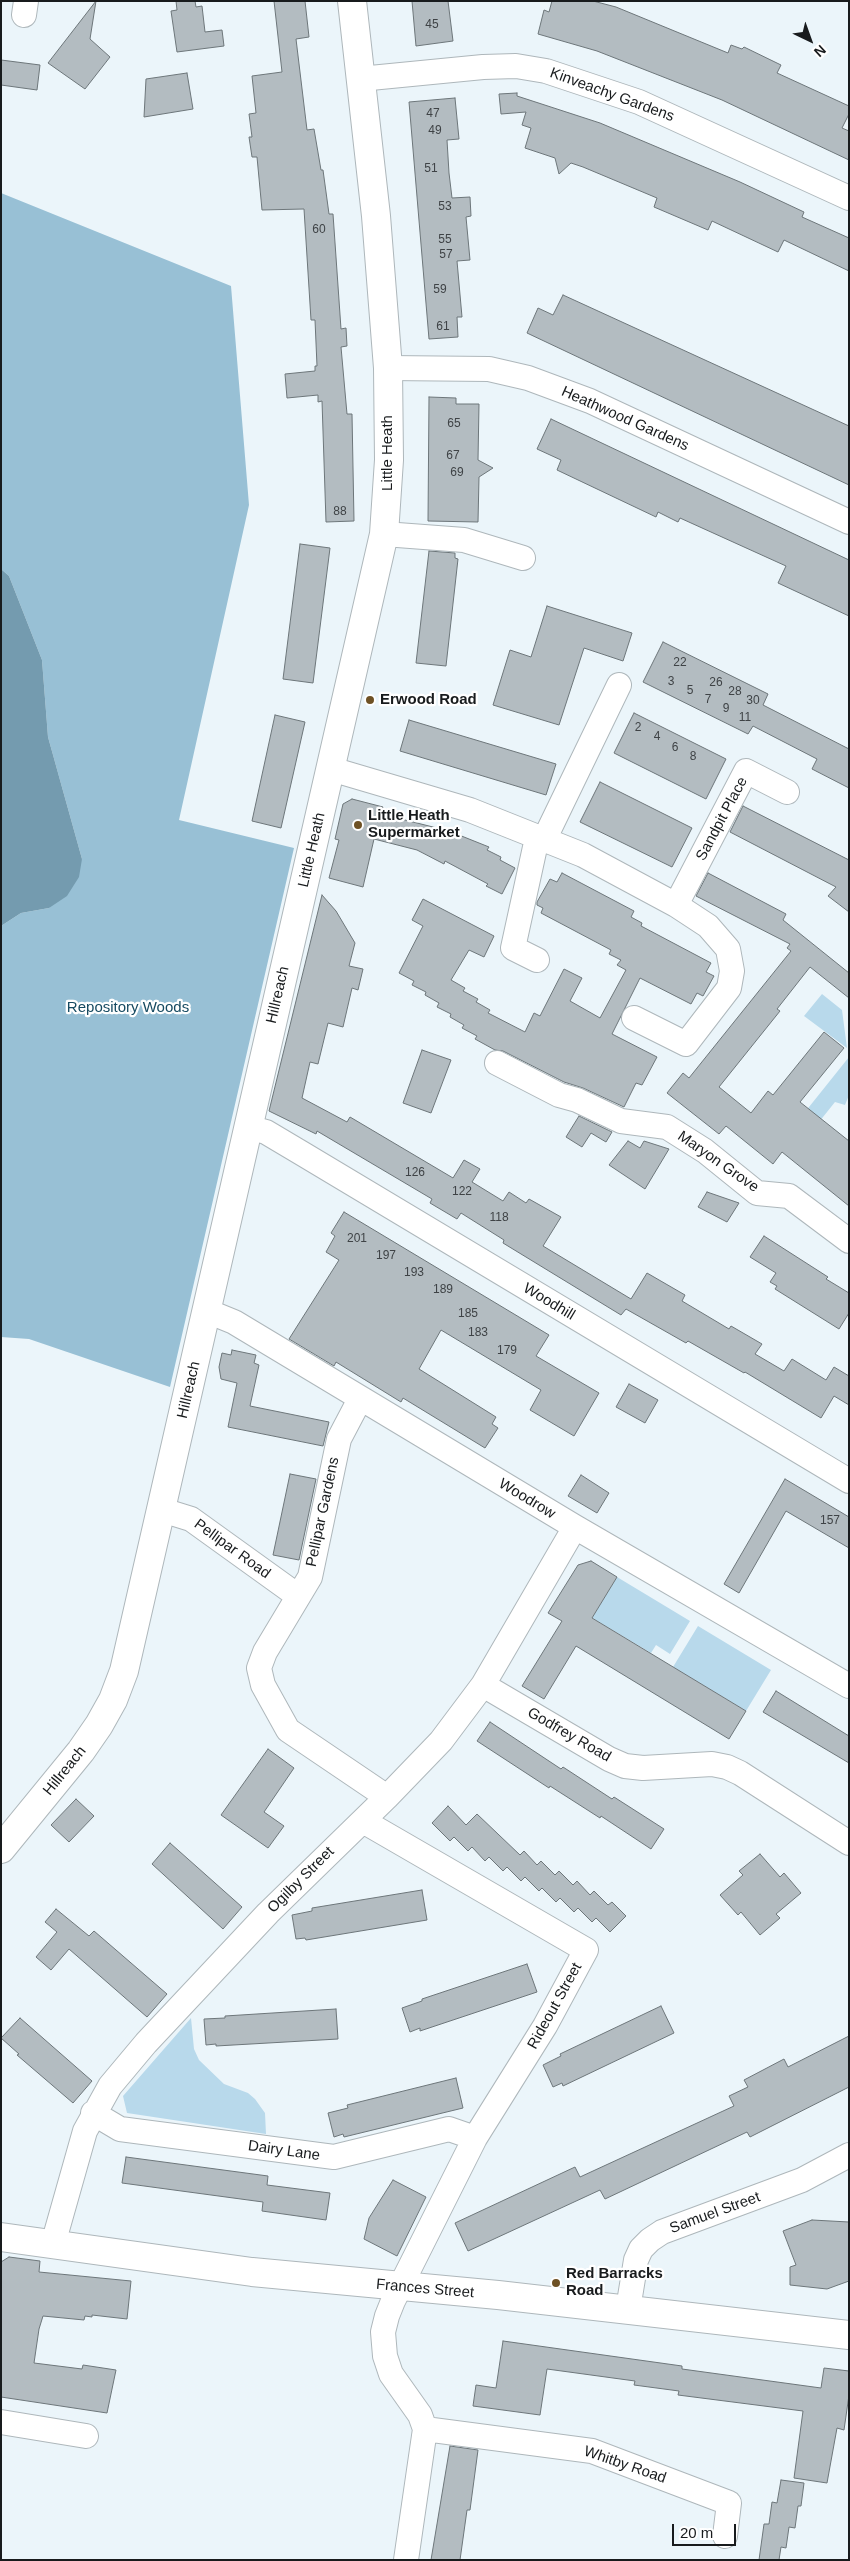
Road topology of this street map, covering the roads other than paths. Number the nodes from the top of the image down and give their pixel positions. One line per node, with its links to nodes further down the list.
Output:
1 (352, 1): 2 (main road, Little Heath)
2 (360, 79): 3 (street, Kinveachy Gardens); 4 (main road, Little Heath)
3 (849, 198)
4 (388, 368): 5 (street, Heathwood Gardens); 6 (main road, Little Heath)
5 (849, 522)
6 (384, 534): 7 (street); 9 (main road, Little Heath)
7 (522, 558)
8 (619, 685): 11 (street)
9 (331, 769): 11 (street); 12 (main road, Little Heath)
10 (787, 792): 13 (street, Sandpit Place)
11 (540, 839): 13 (street); 14 (street)
12 (301, 897): 17 (main road, Hillreach)
13 (676, 905): 15 (street)
14 (537, 960)
15 (634, 1018)
16 (497, 1063): 18 (street, Maryon Grove)
17 (248, 1127): 19 (main road, Hillreach); 21 (street, Woodhill)
18 (849, 1241)
19 (207, 1311): 20 (street, Woodrow); 22 (main road, Hillreach)
20 (360, 1399): 23 (street, Woodrow); 24 (street, Pellipar Gardens)
21 (849, 1481)
22 (162, 1510): 24 (street, Pellipar Road); 30 (main road, Hillreach)
23 (575, 1527): 25 (street, Ogilby Street); 26 (street, Woodrow)
24 (298, 1596): 27 (street, Pellipar Gardens)
25 (483, 1685): 27 (street, Ogilby Street); 29 (street, Godfrey Road)
26 (849, 1686)
27 (388, 1797): 28 (street, Ogilby Street)
28 (363, 1821): 31 (street, Ogilby Street); 32 (street, Rideout Street)
29 (849, 1843)
30 (1, 1848)
31 (93, 2113): 32 (street, Dairy Lane); 35 (street, Ogilby Street)
32 (475, 2138): 36 (street, Rideout Street)
33 (849, 2155): 37 (street, Samuel Street)
34 (1, 2237): 35 (main road, Frances Street)
35 (53, 2244): 36 (main road, Frances Street)
36 (400, 2287): 37 (main road, Frances Street); 40 (street)
37 (628, 2309): 38 (main road, Frances Street)
38 (849, 2335)
39 (1, 2422): 41 (street)
40 (425, 2429): 42 (street, Whitby Road); 43 (street)
41 (86, 2436)
42 (725, 2536)
43 (406, 2560)

